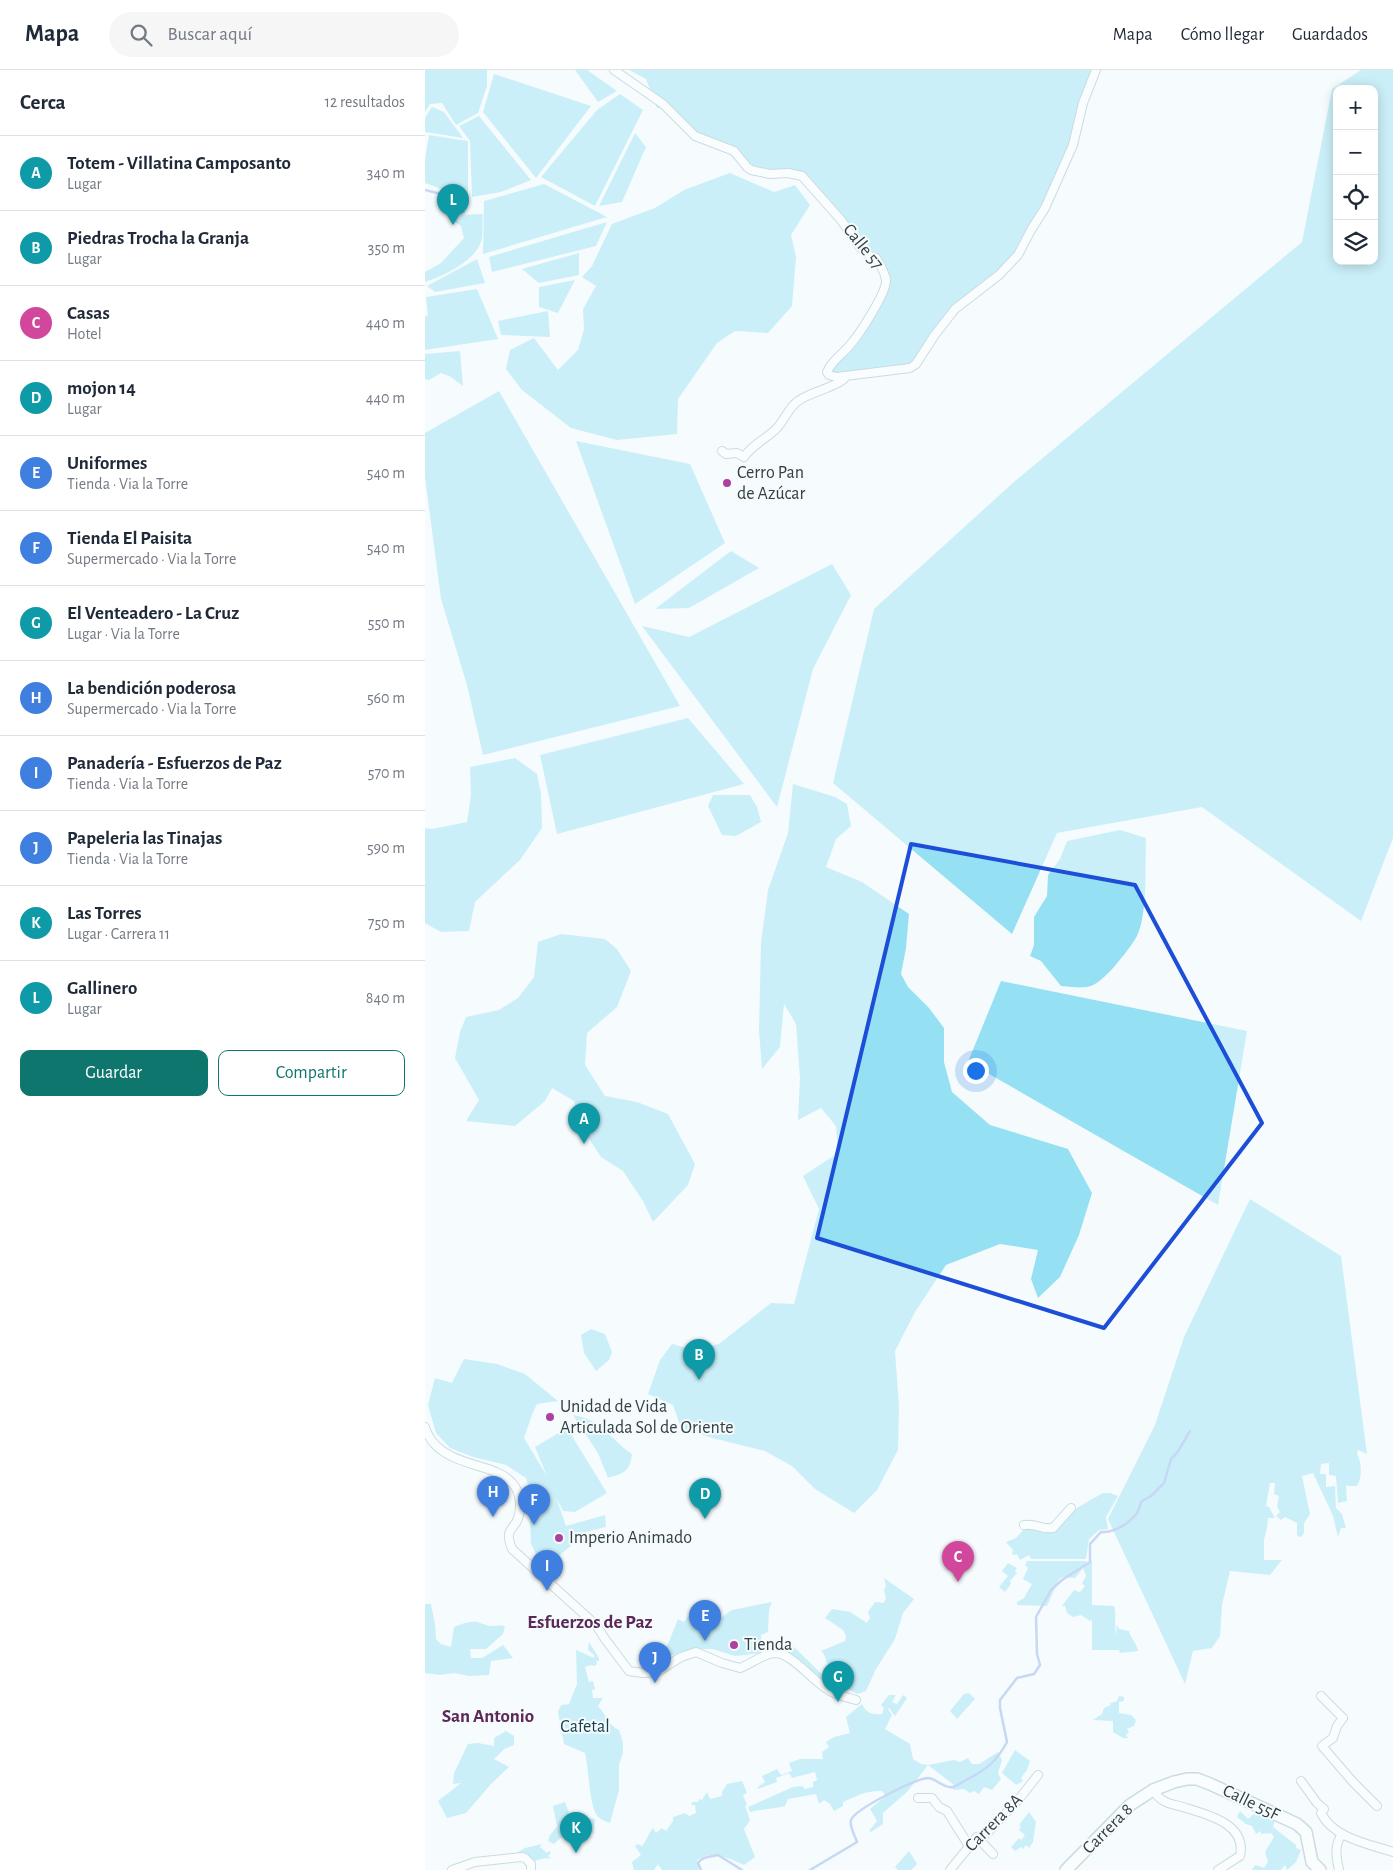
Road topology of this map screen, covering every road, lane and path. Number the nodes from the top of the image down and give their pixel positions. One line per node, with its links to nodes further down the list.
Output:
1 (614, 70): 3 (street, Calle 57)
2 (1095, 70): 3 (street)
3 (835, 377): 4 (street)
4 (722, 451)
5 (425, 1428): 9 (street)
6 (1071, 1508): 7 (street)
7 (1024, 1525)
8 (1321, 1696): 14 (street)
9 (856, 1700)
10 (1038, 1775): 16 (street, Carrera 8A)
11 (1301, 1780): 15 (street)
12 (1153, 1790): 23 (street, Carrera 8); 24 (street); 25 (street, Calle 55F)
13 (918, 1798): 17 (street)
14 (1377, 1806)
15 (1342, 1834): 18 (street); 26 (street)
16 (977, 1837): 17 (street, Carrera 8A); 19 (street)
17 (969, 1846): 22 (street, Carrera 8A)
18 (1393, 1852)
19 (993, 1854)
20 (452, 1870): 21 (street)
21 (531, 1870)
22 (950, 1870)
23 (1066, 1870)
24 (1218, 1870)
25 (1320, 1870)
26 (1339, 1870)

